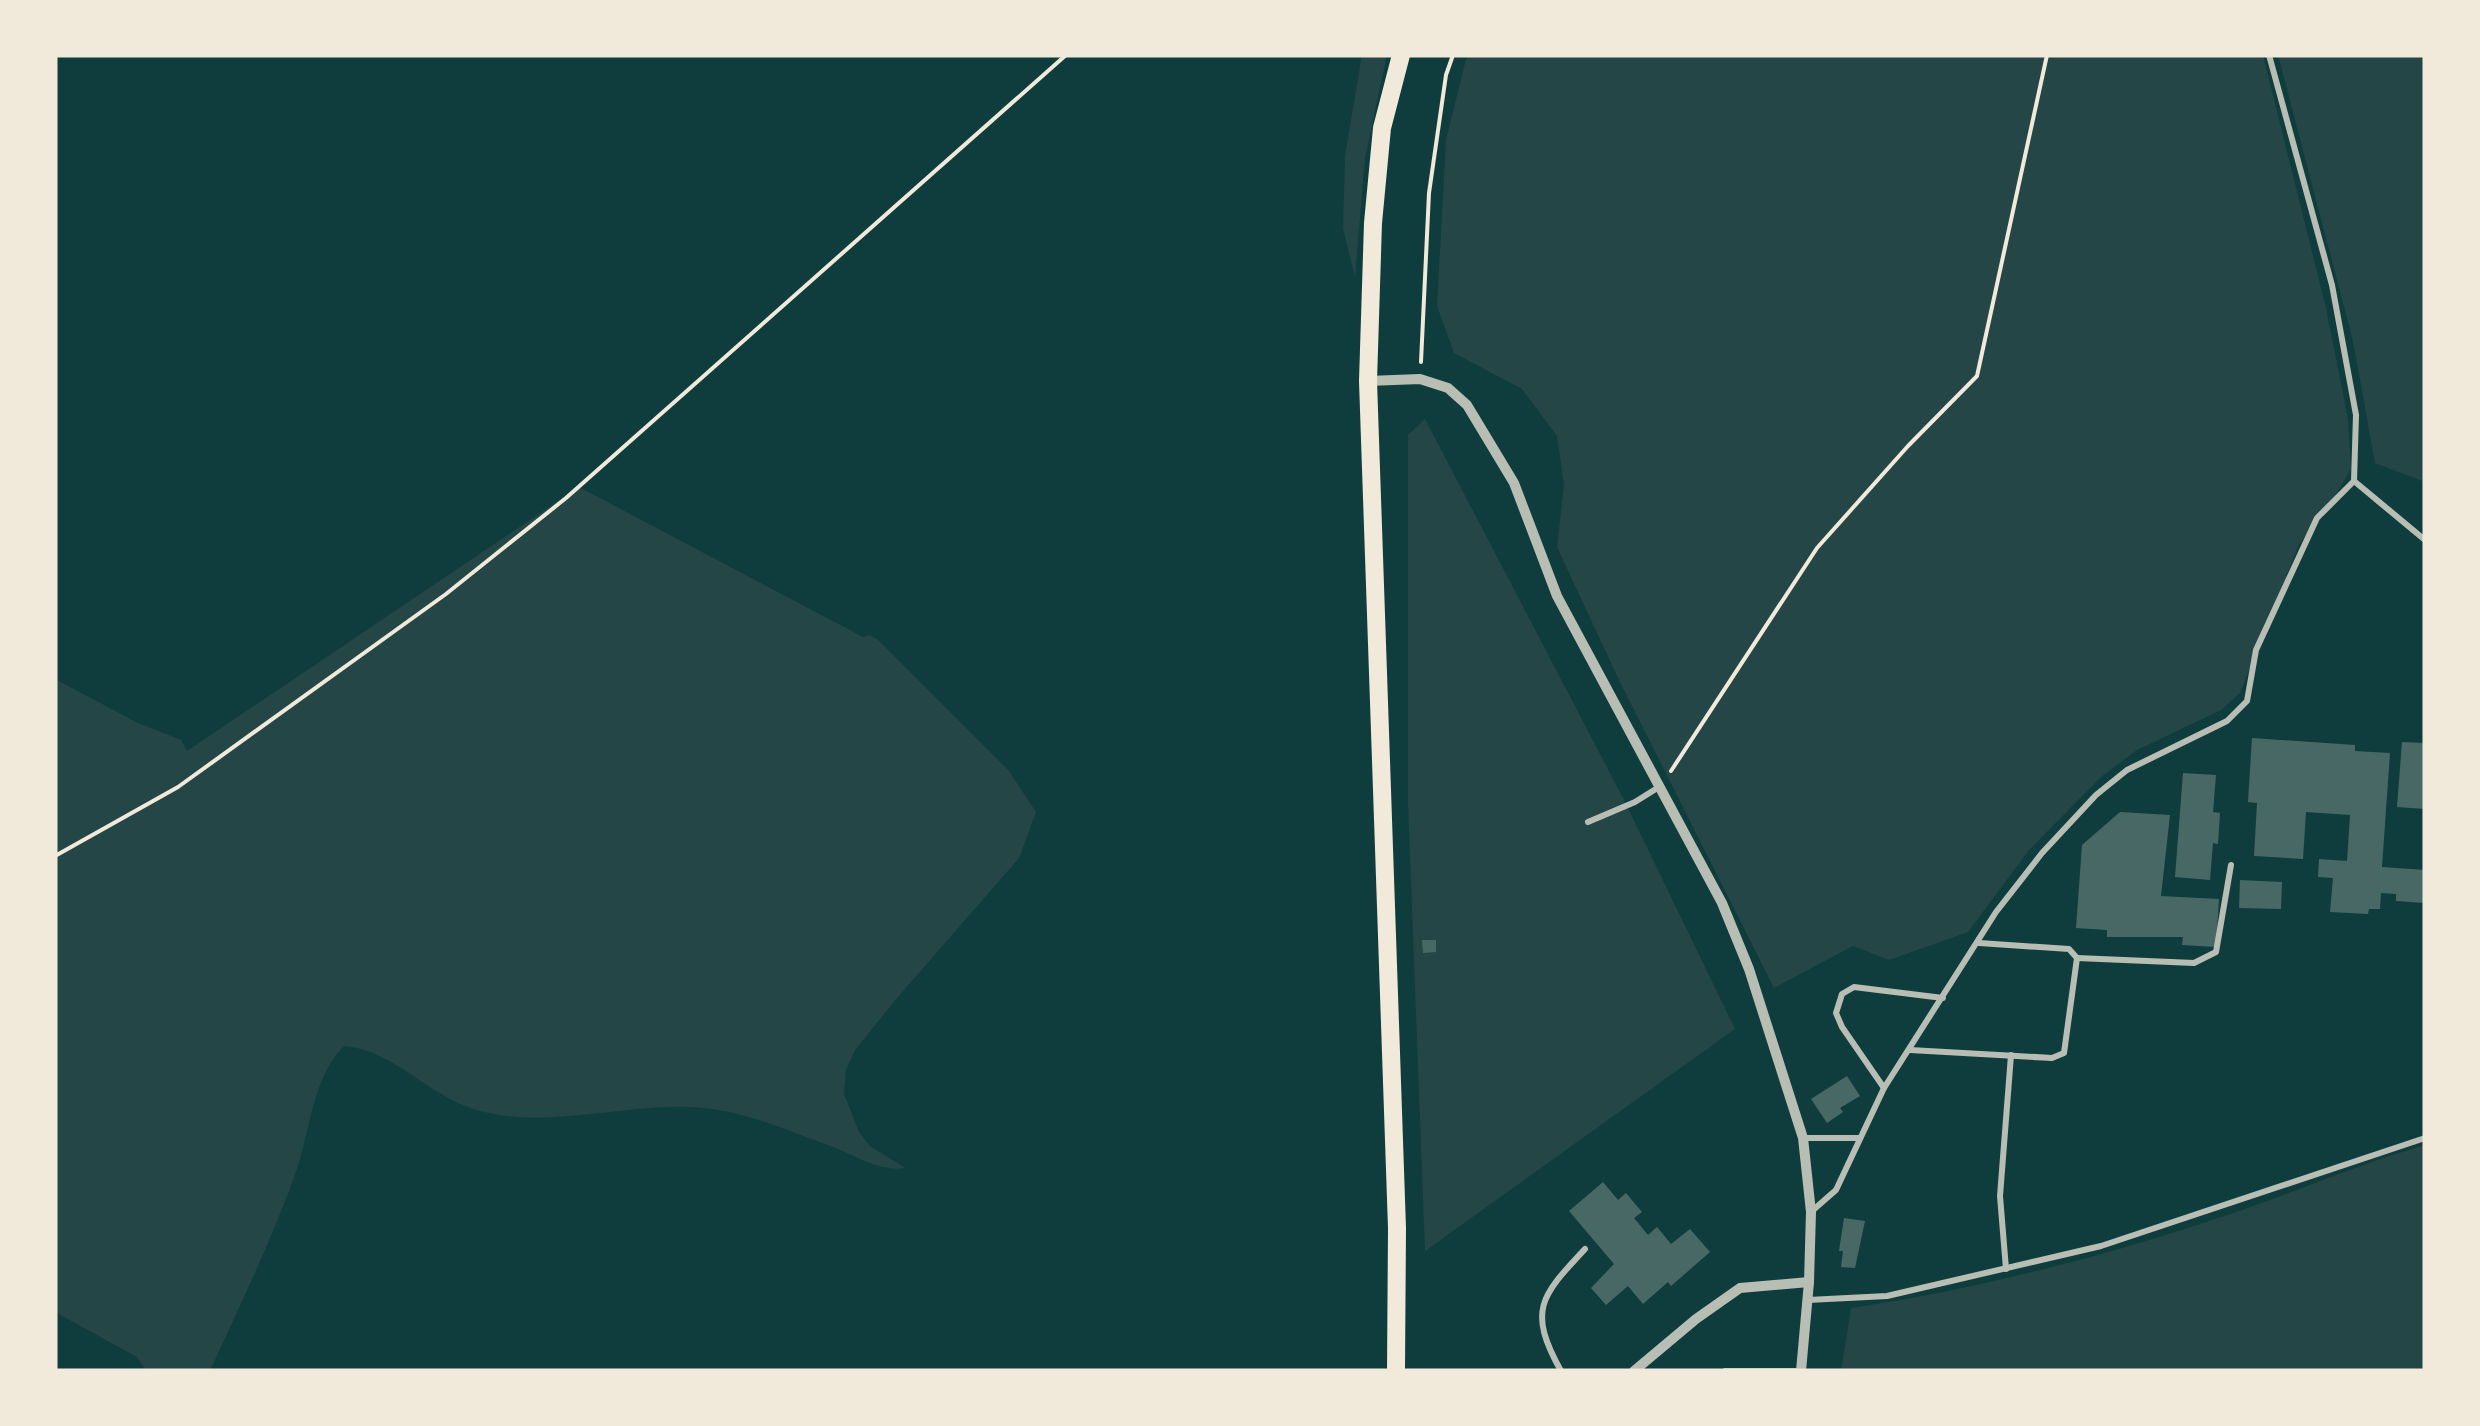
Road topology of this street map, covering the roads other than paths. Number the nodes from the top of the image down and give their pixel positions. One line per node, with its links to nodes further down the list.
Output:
1 (1401, 55): 3 (main road)
2 (2270, 55): 4 (lane)
3 (1368, 381): 6 (street); 23 (main road)
4 (2354, 482): 5 (lane); 9 (lane)
5 (2425, 540)
6 (1660, 786): 7 (lane); 15 (street)
7 (1588, 822)
8 (2231, 865): 10 (lane)
9 (1978, 943): 10 (lane); 11 (lane)
10 (2077, 958): 13 (lane)
11 (1942, 998): 12 (lane); 14 (lane)
12 (1909, 1050): 13 (lane); 14 (lane)
13 (2011, 1055): 20 (lane)
14 (1884, 1088): 16 (lane)
15 (1803, 1138): 16 (lane); 18 (street)
16 (1860, 1138): 18 (lane)
17 (2425, 1138): 20 (lane)
18 (1811, 1212): 21 (street)
19 (1584, 1250): 24 (lane)
20 (2006, 1269): 22 (lane)
21 (1809, 1282): 22 (street); 25 (street)
22 (1808, 1300): 27 (street)
23 (1396, 1371)
24 (1561, 1371)
25 (1634, 1371)
26 (1725, 1371): 27 (lane)
27 (1801, 1371)

